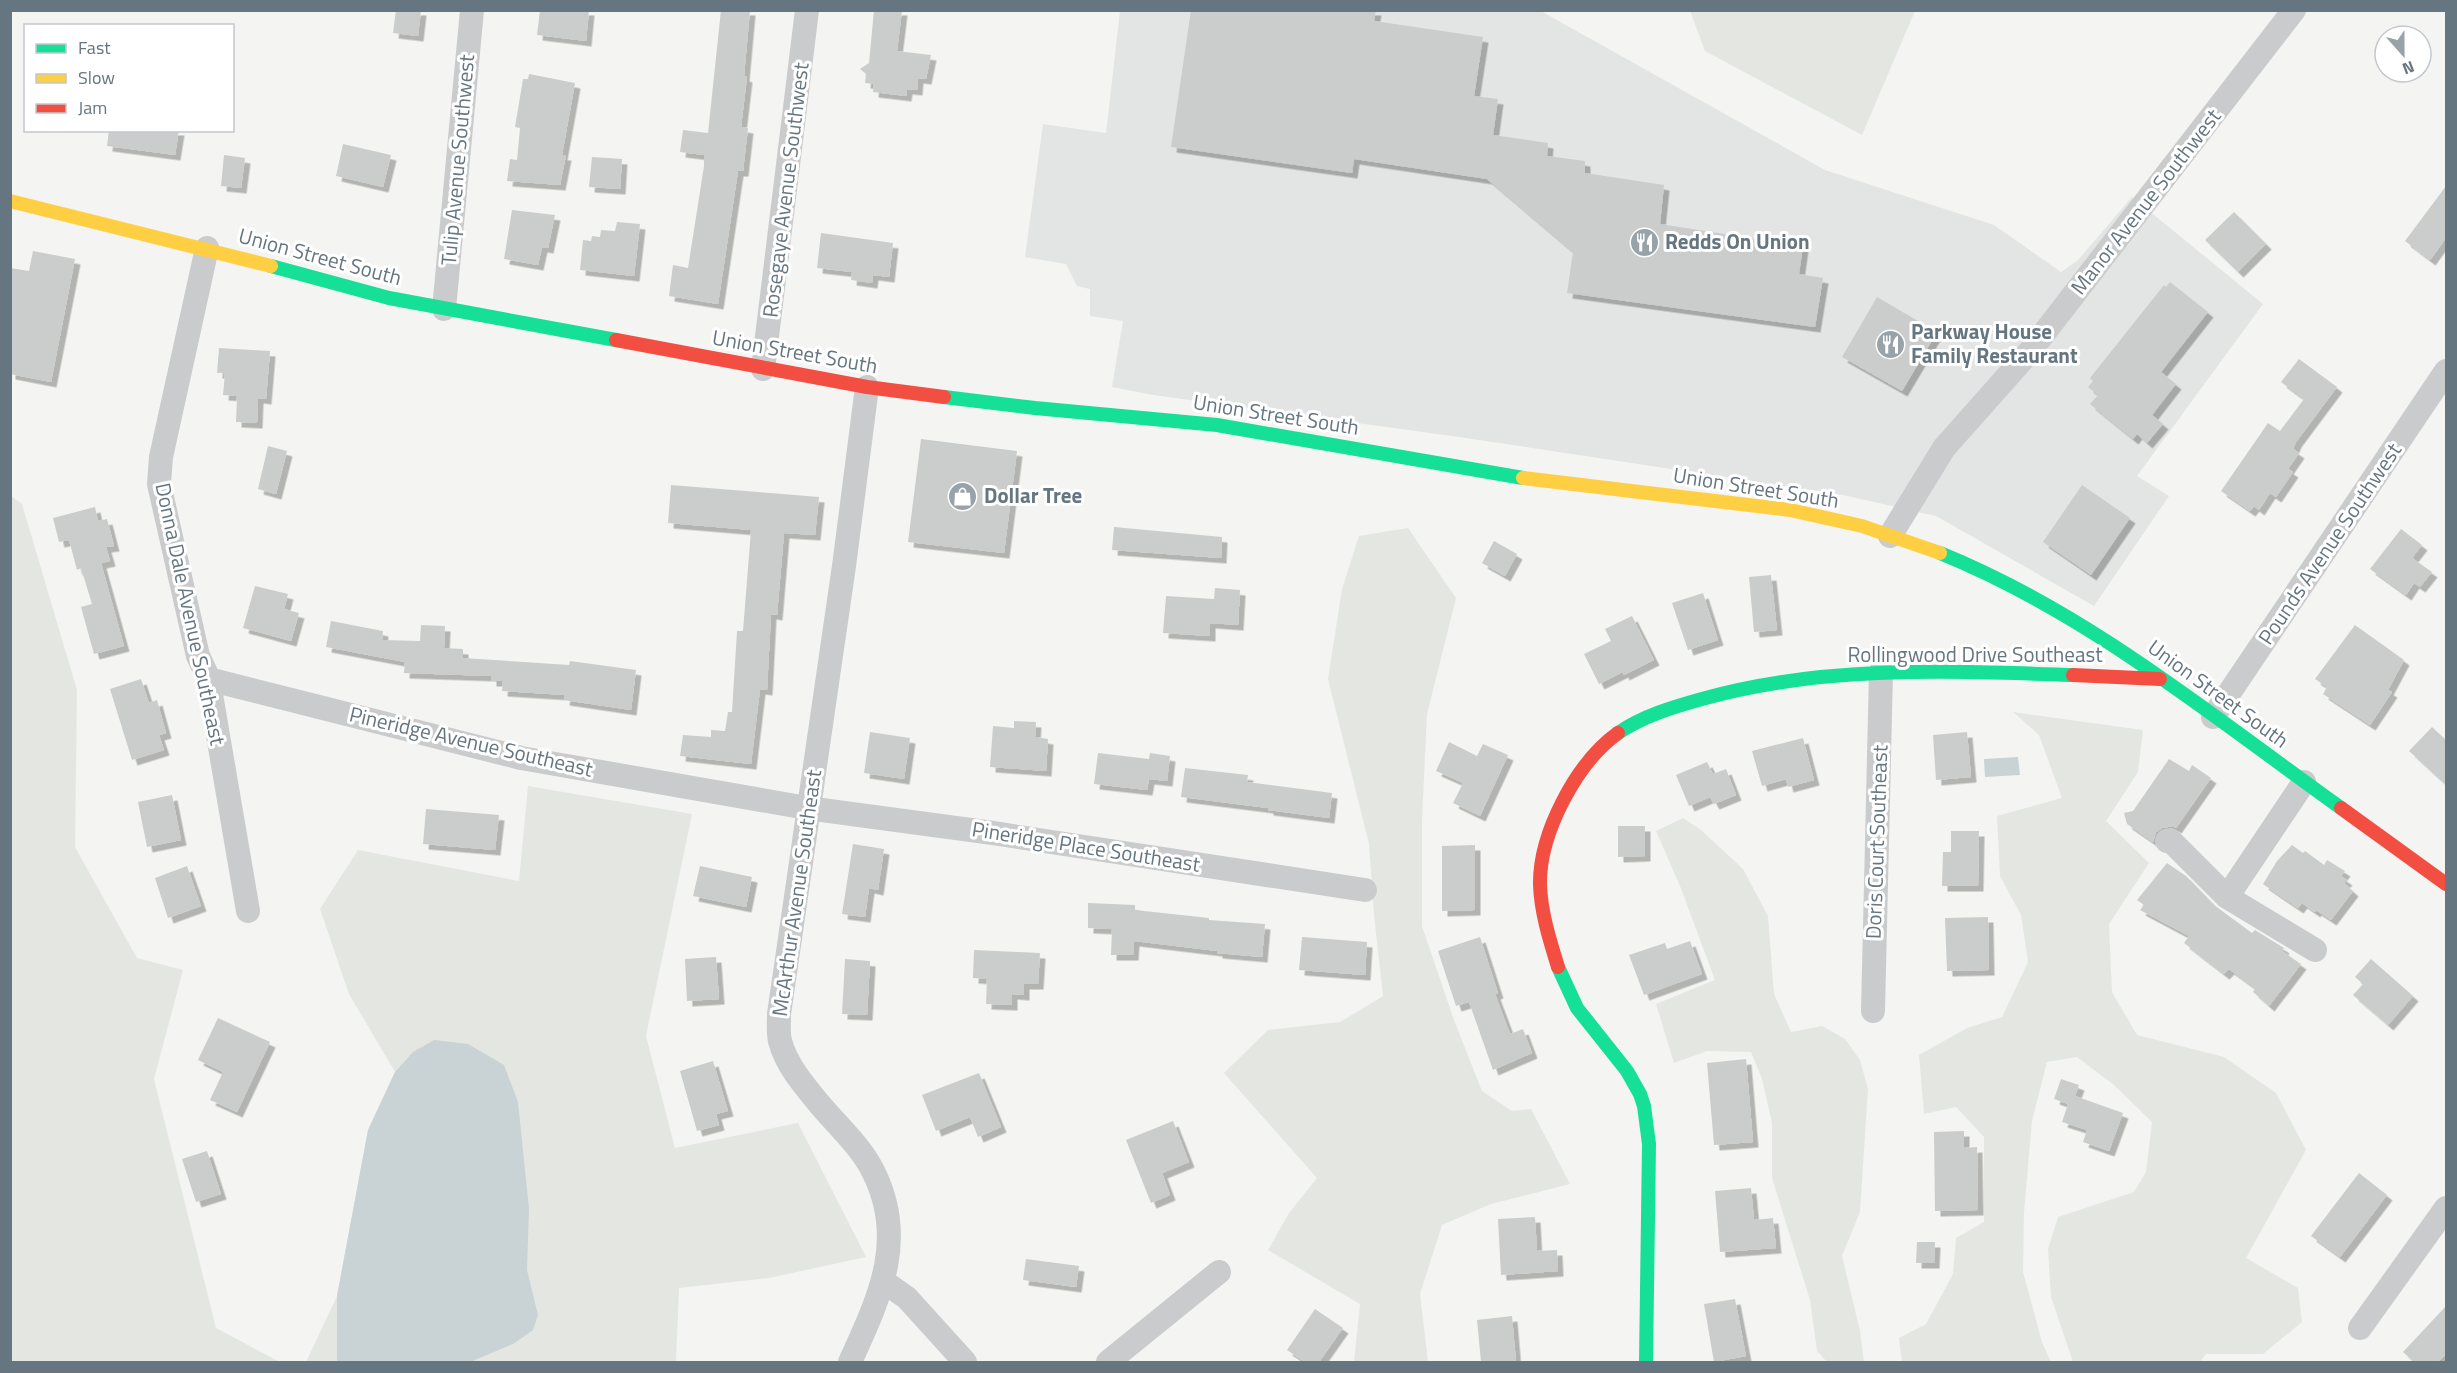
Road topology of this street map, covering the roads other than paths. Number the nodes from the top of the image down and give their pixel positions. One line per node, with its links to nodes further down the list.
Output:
1 (471, 10): 6 (street, Tulip Avenue Southwest)
2 (807, 10): 7 (street, Rosegaye Avenue Southwest)
3 (2294, 10): 10 (street, Manor Avenue Southwest)
4 (10, 201): 5 (main road, Union Street South)
5 (207, 248): 6 (main road, Union Street South); 12 (street, Donna Dale Avenue Southeast)
6 (444, 309): 7 (main road, Union Street South)
7 (763, 369): 9 (main road, Union Street South)
8 (2446, 371): 14 (street, Pounds Avenue Southwest)
9 (867, 387): 10 (main road, Union Street South); 16 (street, McArthur Avenue Southeast)
10 (1890, 536): 13 (main road, Union Street South)
11 (1881, 672): 13 (main road, Rollingwood Drive Southeast); 23 (street, Doris Court Southeast); 31 (main road, Rollingwood Drive Southeast)
12 (208, 679): 16 (street, Pineridge Avenue Southeast); 21 (street, Donna Dale Avenue Southeast)
13 (2160, 679): 14 (main road, Union Street South)
14 (2213, 717): 15 (main road, Union Street South)
15 (2304, 782): 18 (main road, Union Street South); 20 (street)
16 (807, 808): 19 (street, Pineridge Place Southeast); 26 (street, McArthur Avenue Southeast)
17 (2167, 841): 20 (street)
18 (2446, 884)
19 (1365, 890)
20 (2227, 897): 22 (street)
21 (248, 911)
22 (2315, 950)
23 (1873, 1011)
24 (2446, 1208): 27 (street)
25 (1220, 1272): 30 (street)
26 (883, 1281): 28 (street, McArthur Avenue Southeast); 29 (street)
27 (2360, 1328)
28 (850, 1362)
29 (964, 1362)
30 (1108, 1362)
31 (1646, 1362)

